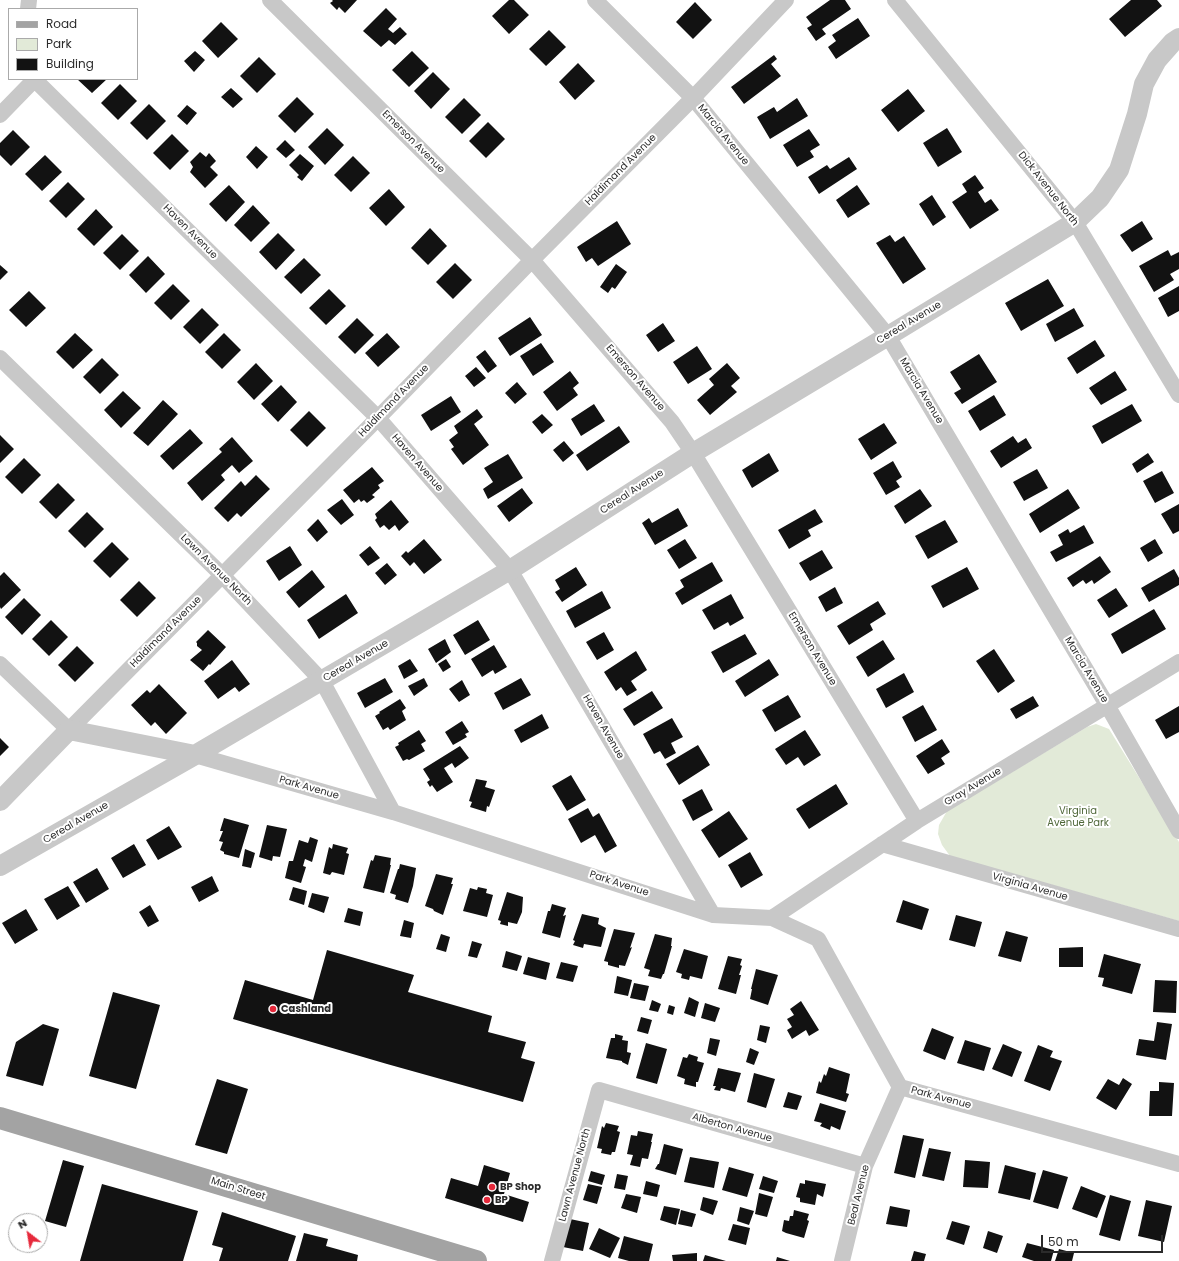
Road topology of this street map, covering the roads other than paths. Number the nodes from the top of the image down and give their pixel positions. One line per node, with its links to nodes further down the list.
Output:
1 (270, 0): 11 (street, Emerson Avenue)
2 (595, 0): 8 (street, Marcia Avenue)
3 (786, 0): 8 (street, Haldimand Avenue)
4 (895, 0): 10 (street, Dick Avenue North)
5 (1179, 38): 10 (street, Cereal Avenue)
6 (34, 80): 9 (street)
7 (36, 80): 15 (street, Haven Avenue)
8 (693, 98): 11 (street, Haldimand Avenue); 12 (street, Marcia Avenue)
9 (0, 115)
10 (1075, 222): 12 (street, Cereal Avenue); 14 (street, Dick Avenue North)
11 (532, 260): 15 (street, Haldimand Avenue); 16 (street, Emerson Avenue)
12 (888, 336): 16 (street, Cereal Avenue); 22 (street, Marcia Avenue)
13 (0, 358): 18 (street, Lawn Avenue North)
14 (1179, 395)
15 (378, 418): 17 (street, Haven Avenue); 18 (street, Haldimand Avenue)
16 (693, 453): 17 (street, Cereal Avenue); 27 (street, Emerson Avenue)
17 (510, 570): 21 (street, Cereal Avenue); 31 (street, Haven Avenue)
18 (222, 575): 21 (street, Lawn Avenue North); 23 (street, Haldimand Avenue)
19 (1179, 662): 22 (street, Gray Avenue)
20 (0, 664): 23 (street)
21 (322, 681): 24 (street, Cereal Avenue); 26 (street, Lawn Avenue North)
22 (1107, 705): 27 (street, Gray Avenue); 28 (street, Marcia Avenue)
23 (69, 730): 24 (street, Park Avenue); 25 (street, Haldimand Avenue)
24 (195, 755): 26 (street, Park Avenue); 30 (street, Cereal Avenue)
25 (0, 800)
26 (393, 812): 31 (street, Park Avenue)
27 (917, 821): 29 (street, Gray Avenue)
28 (1179, 831)
29 (882, 844): 32 (street, Gray Avenue); 33 (street, Virginia Avenue)
30 (0, 866)
31 (713, 915): 32 (street, Park Avenue)
32 (772, 918): 34 (street, Park Avenue)
33 (1179, 928)
34 (900, 1087): 37 (street, Park Avenue); 38 (street, Beal Avenue)
35 (599, 1090): 38 (street, Alberton Avenue); 40 (street, Lawn Avenue North)
36 (0, 1118): 39 (main road, Main Street)
37 (1179, 1164)
38 (865, 1166): 41 (street, Beal Avenue)
39 (476, 1261)
40 (552, 1261)
41 (842, 1261)

